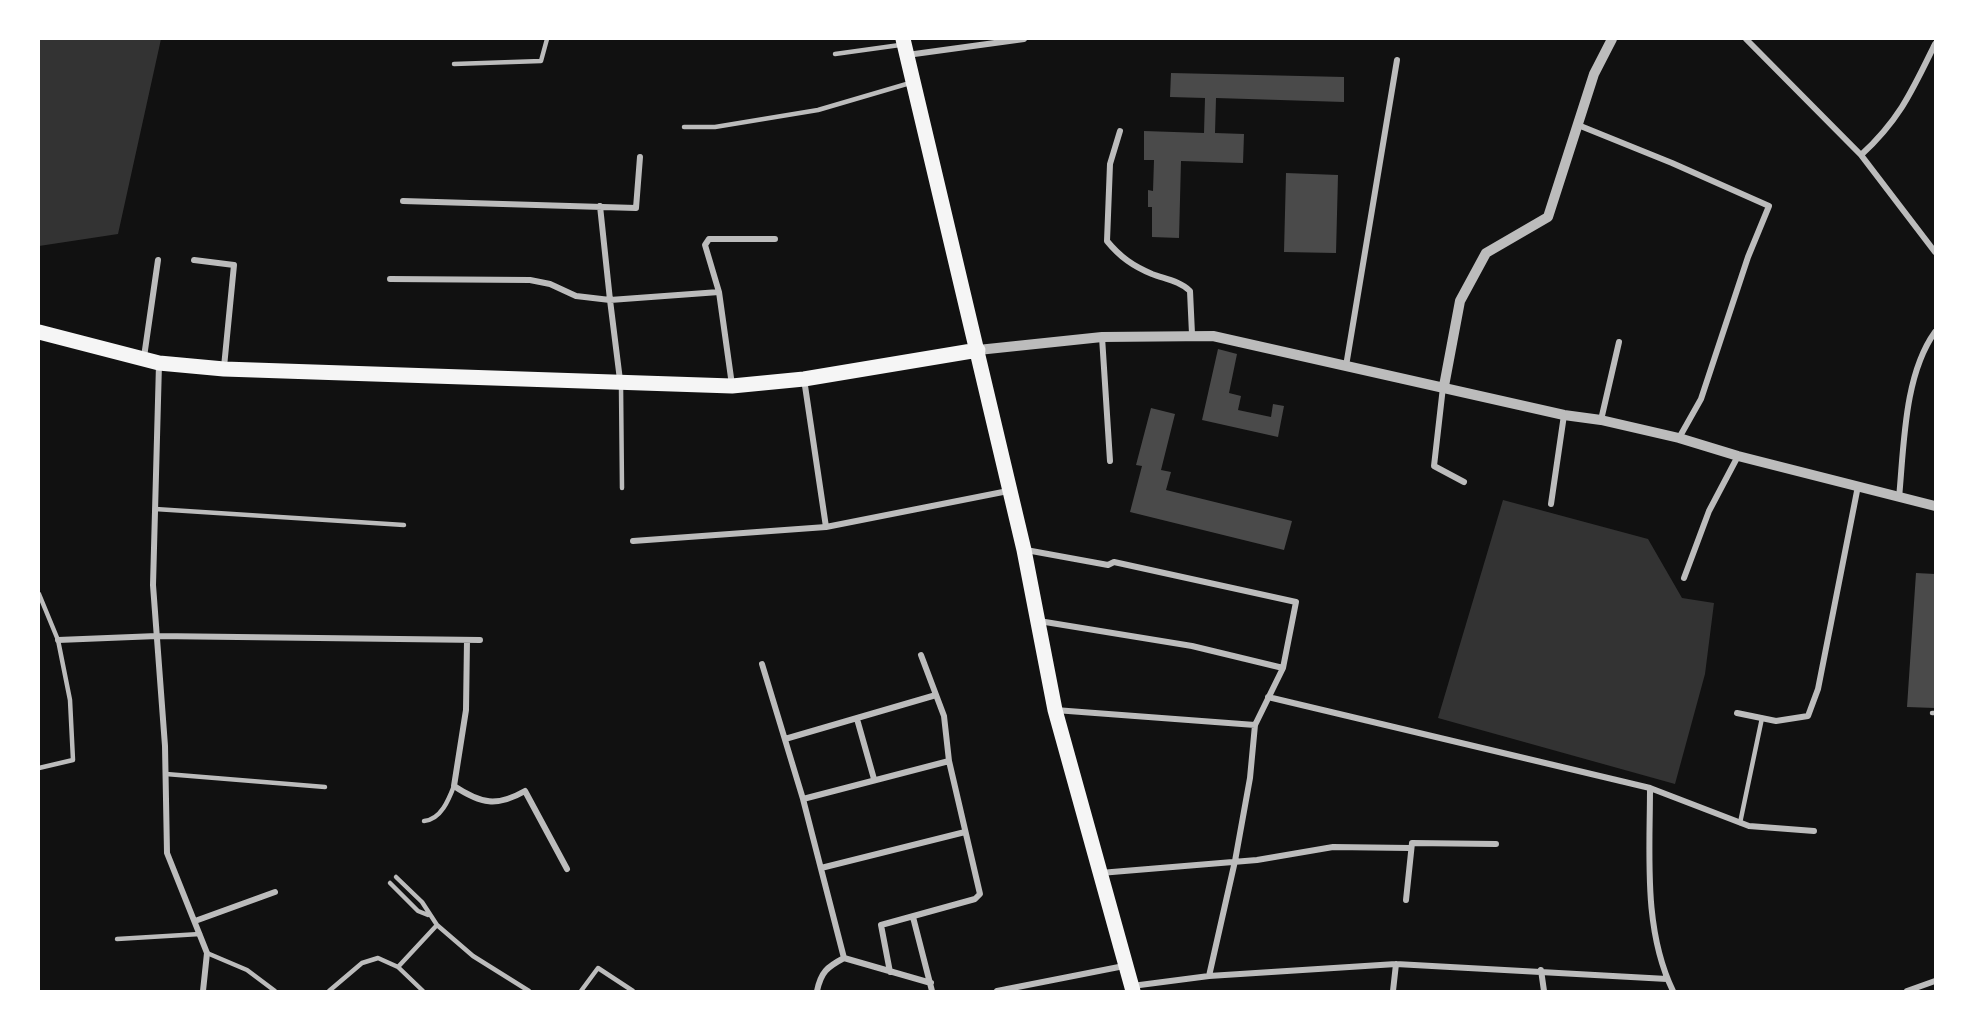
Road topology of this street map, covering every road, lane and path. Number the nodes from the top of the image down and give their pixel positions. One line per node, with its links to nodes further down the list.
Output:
1 (547, 39): 9 (lane)
2 (1024, 39): 6 (street)
3 (1612, 39): 11 (street)
4 (1746, 39): 14 (street)
5 (1935, 45): 14 (street)
6 (905, 46): 7 (lane); 10 (main road)
7 (835, 54)
8 (1397, 60): 33 (street)
9 (454, 64)
10 (913, 83): 12 (lane); 30 (main road)
11 (1578, 125): 38 (street); 41 (street)
12 (684, 127)
13 (1120, 130): 27 (street)
14 (1861, 155): 19 (street)
15 (640, 157): 17 (street)
16 (403, 201): 17 (street)
17 (600, 206): 24 (street)
18 (776, 239): 23 (street)
19 (1935, 252)
20 (158, 260): 31 (street)
21 (194, 260): 34 (street)
22 (390, 279): 24 (street)
23 (718, 292): 24 (street); 37 (street)
24 (610, 300): 36 (street)
25 (39, 332): 31 (main road)
26 (1935, 332): 48 (street)
27 (1192, 334): 28 (street); 33 (street)
28 (1102, 337): 30 (street); 43 (street)
29 (1619, 342): 40 (street)
30 (978, 350): 35 (main road); 47 (main road)
31 (144, 359): 32 (main road)
32 (159, 363): 34 (main road); 51 (street)
33 (1346, 366): 38 (street)
34 (224, 369): 36 (main road)
35 (804, 379): 37 (main road); 53 (street)
36 (621, 384): 37 (main road); 46 (lane)
37 (732, 386)
38 (1444, 386): 39 (street); 44 (street)
39 (1564, 416): 40 (street); 49 (street)
40 (1601, 420): 41 (street)
41 (1679, 438): 42 (street)
42 (1738, 456): 45 (street); 56 (street)
43 (1110, 461)
44 (1464, 482)
45 (1858, 485): 48 (street); 70 (street)
46 (622, 488)
47 (1008, 491): 53 (street); 55 (main road)
48 (1898, 499): 50 (street)
49 (1551, 504)
50 (1935, 506)
51 (155, 510): 52 (lane); 59 (street)
52 (404, 525)
53 (826, 527): 54 (street)
54 (633, 541)
55 (1024, 550): 58 (main road); 65 (street)
56 (1684, 578)
57 (39, 594): 60 (lane)
58 (1036, 620): 65 (street); 68 (main road)
59 (157, 636): 60 (street); 61 (street); 76 (street)
60 (58, 640): 75 (lane)
61 (467, 640): 62 (street); 78 (street)
62 (480, 640)
63 (921, 655): 66 (street)
64 (762, 664): 73 (street)
65 (1283, 668): 67 (street)
66 (936, 695): 71 (street); 74 (street)
67 (1268, 697): 72 (street); 80 (street)
68 (1055, 710): 72 (street); 91 (main road)
69 (1737, 713): 70 (street)
70 (1762, 718): 83 (lane)
71 (857, 719): 73 (street); 77 (street)
72 (1255, 725): 88 (street)
73 (785, 739): 81 (street)
74 (949, 761): 77 (street); 85 (street)
75 (39, 768)
76 (166, 774): 79 (lane); 98 (street)
77 (874, 779): 81 (street)
78 (454, 786): 82 (lane); 89 (street)
79 (325, 787)
80 (1650, 788): 83 (street); 110 (street)
81 (803, 800): 90 (street)
82 (424, 821)
83 (1740, 823): 84 (street)
84 (1814, 831)
85 (965, 832): 90 (street); 97 (street)
86 (1496, 844): 87 (street)
87 (1410, 848): 88 (street); 95 (street)
88 (1235, 861): 91 (street); 109 (street)
89 (567, 868)
90 (820, 868): 103 (street)
91 (1100, 873): 105 (main road)
92 (396, 877): 96 (lane)
93 (390, 883): 96 (lane)
94 (275, 892): 98 (street)
95 (1406, 900)
96 (428, 915): 99 (lane)
97 (913, 917): 108 (street); 112 (street)
98 (195, 921): 100 (street)
99 (437, 925): 106 (lane); 118 (lane)
100 (200, 934): 101 (lane); 102 (street)
101 (117, 939)
102 (207, 953): 114 (street); 115 (lane)
103 (844, 958): 108 (street); 121 (street)
104 (1396, 964): 107 (street); 109 (street); 124 (street)
105 (1124, 966): 113 (main road); 123 (street)
106 (398, 967): 116 (lane); 117 (lane)
107 (1541, 970): 110 (street); 125 (street)
108 (890, 972): 112 (street)
109 (1209, 976): 113 (street)
110 (1667, 979): 126 (street)
111 (1935, 981): 127 (street)
112 (931, 983): 122 (street)
113 (1132, 988)
114 (203, 991)
115 (275, 991)
116 (329, 991)
117 (423, 991)
118 (529, 991)
119 (581, 991): 120 (lane)
120 (633, 991)
121 (817, 991)
122 (932, 991)
123 (997, 991)
124 (1393, 991)
125 (1544, 991)
126 (1673, 991)
127 (1907, 991)

